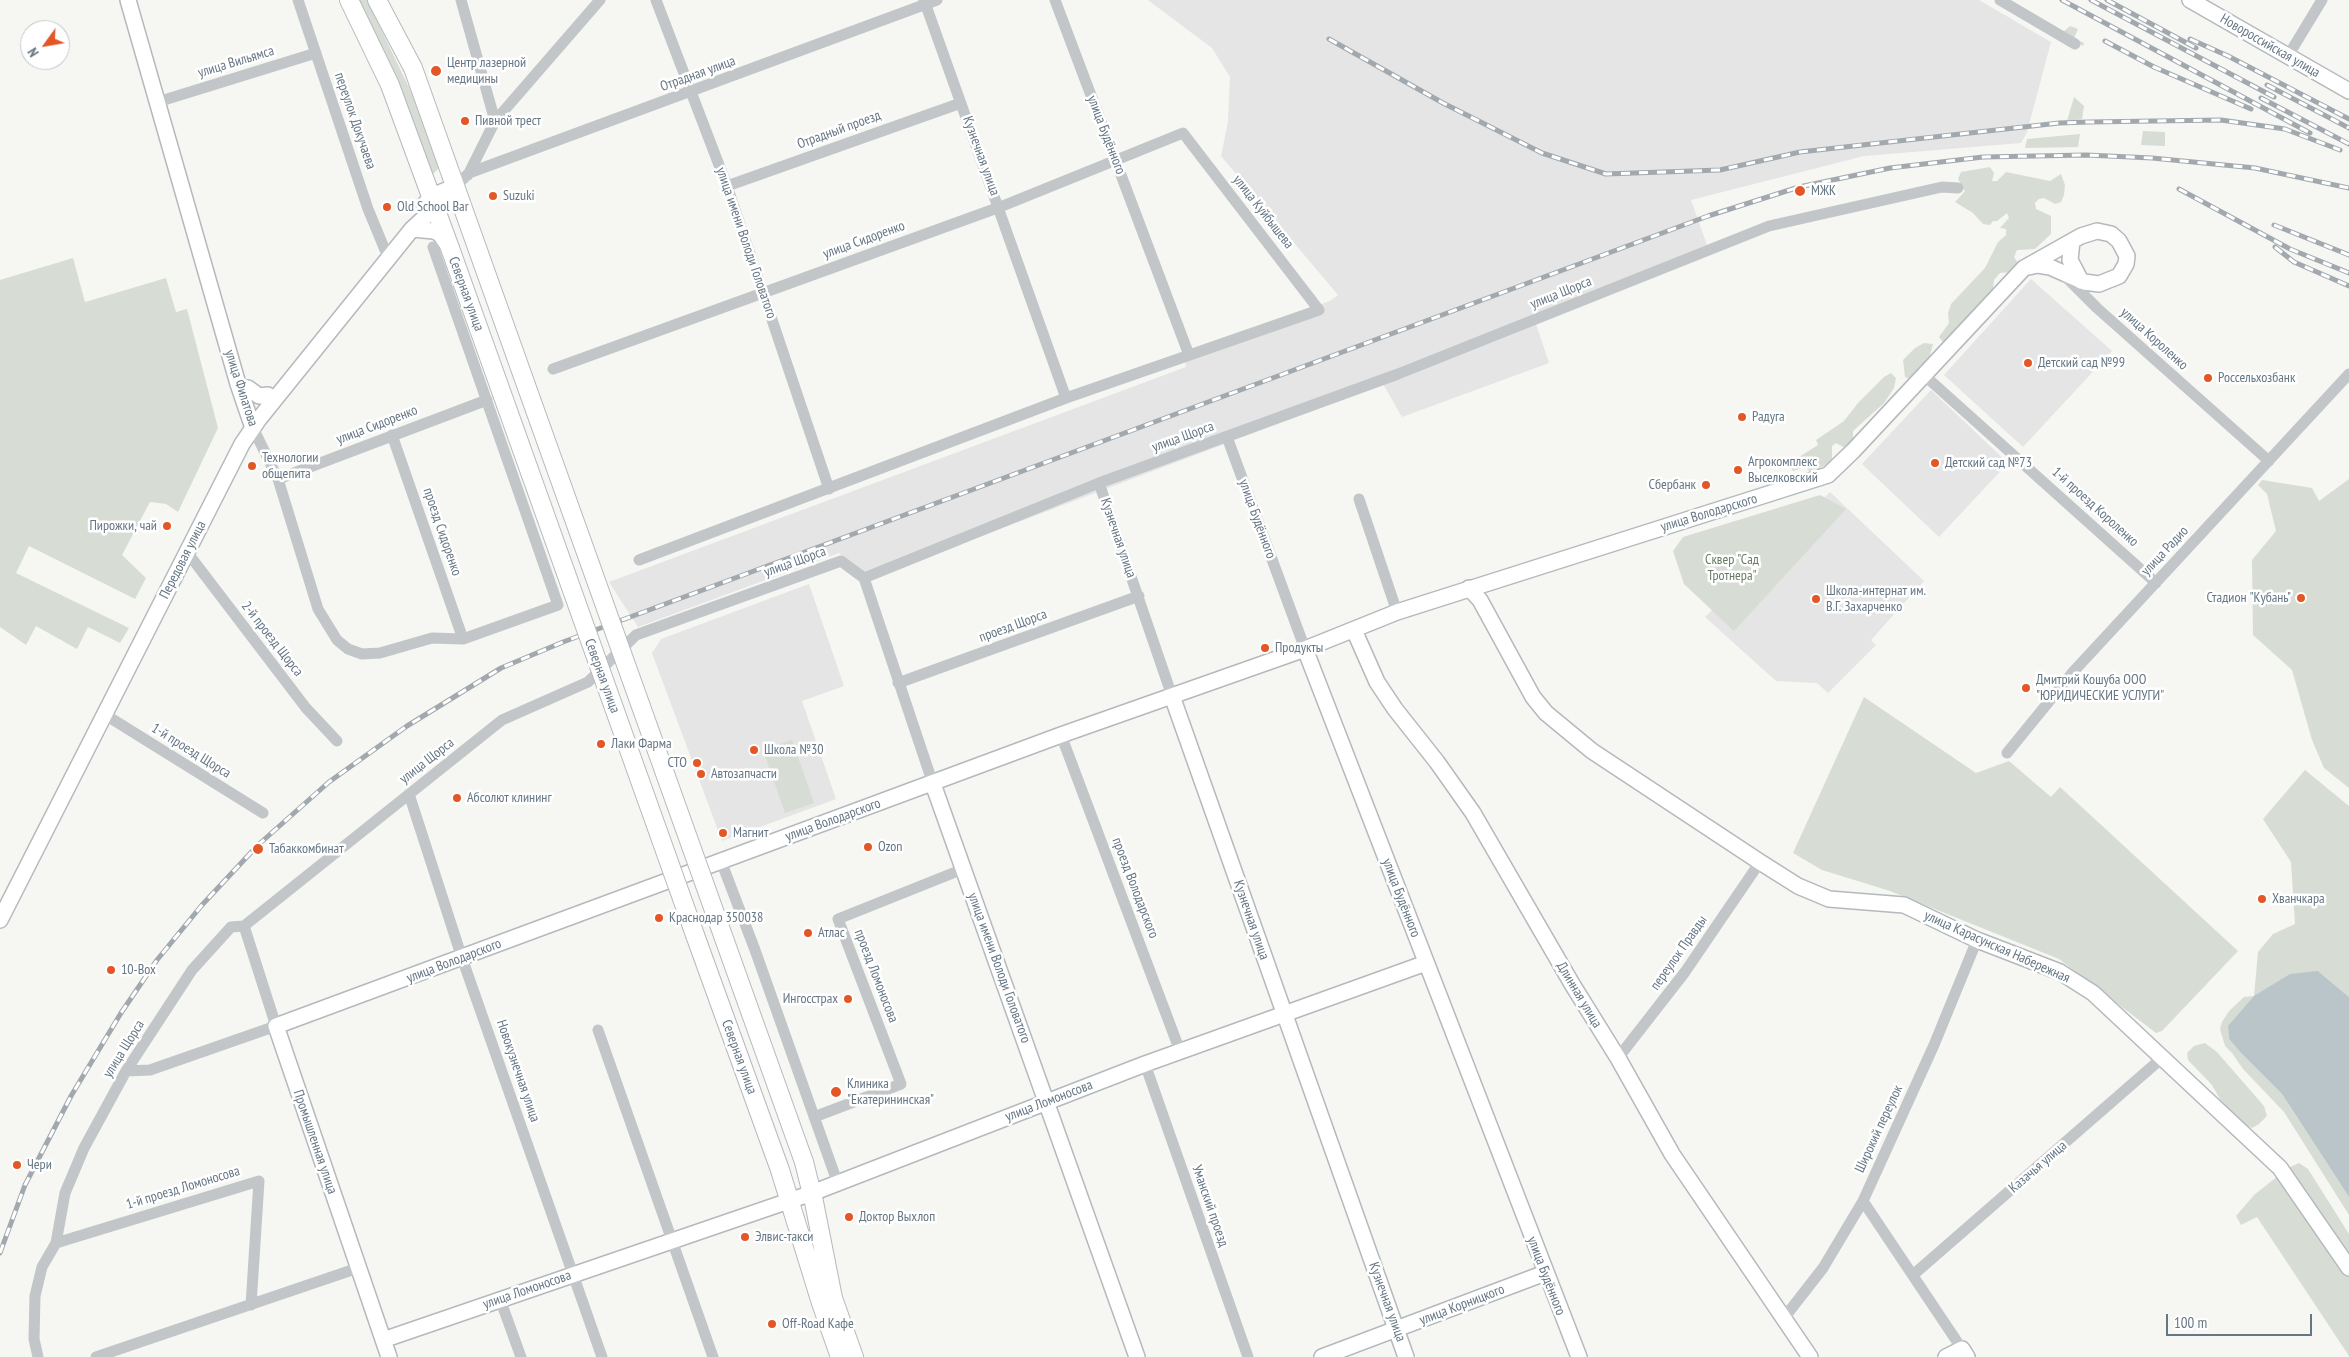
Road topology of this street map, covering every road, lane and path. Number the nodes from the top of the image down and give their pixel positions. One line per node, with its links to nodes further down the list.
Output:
1 (128, 0): 49 (street, улица Филатова)
2 (136, 0): 21 (street)
3 (298, 0): 16 (street, переулок Докучаева)
4 (349, 0): 30 (main road, Северная улица)
5 (377, 0): 29 (main road, Северная улица)
6 (461, 0): 23 (street)
7 (600, 0): 23 (street)
8 (656, 0): 20 (street, улица имени Володи Головатого)
9 (1055, 0): 25 (street, улица Будённого)
10 (2000, 0): 15 (street)
11 (2190, 0): 17 (street, Новороссийская улица)
12 (2202, 0): 17 (street, Новороссийская улица)
13 (2322, 0): 17 (street)
14 (929, 1): 20 (street, Отрадная улица); 22 (street, Кузнечная улица)
15 (2075, 44)
16 (316, 53): 21 (street, улица Вильямса); 35 (street, переулок Докучаева)
17 (2290, 54): 18 (street, Новороссийская улица); 19 (street, Новороссийская улица)
18 (2349, 84)
19 (2349, 91)
20 (693, 92): 26 (street, Отрадная улица); 27 (street, улица имени Володи Головатого)
21 (164, 100): 45 (street)
22 (961, 103): 27 (street, Отрадный проезд); 31 (street, Кузнечная улица)
23 (495, 120): 26 (street)
24 (1183, 133): 25 (street, улица Сидоренко); 41 (street, улица Куйбышева)
25 (1116, 162): 31 (street, улица Сидоренко); 41 (street, улица Будённого)
26 (469, 173): 29 (street)
27 (727, 186): 39 (street, улица имени Володи Головатого)
28 (1958, 188): 51 (street, улица Щорса)
29 (457, 192): 30 (street, Передовая улица); 96 (main road, Северная улица, bridge)
30 (434, 201): 32 (street, Передовая улица); 34 (main road, Северная улица); 35 (street, Передовая улица)
31 (1000, 207): 39 (street, улица Сидоренко); 47 (street, Кузнечная улица)
32 (412, 229): 34 (street); 49 (street, Передовая улица)
33 (2072, 241): 36 (street, улица Володарского); 38 (street); 38 (street, улица Володарского)
34 (442, 247): 48 (street); 97 (main road, Северная улица, bridge)
35 (385, 250): 46 (street, Передовая улица)
36 (2024, 268): 37 (street); 44 (street, улица Володарского)
37 (2060, 270): 38 (street); 40 (street, улица Короленко)
38 (2081, 280): 40 (street)
39 (763, 292): 42 (street, улица Сидоренко); 55 (street, улица имени Володи Головатого)
40 (2086, 298): 52 (street, улица Короленко)
41 (1189, 355): 47 (street)
42 (553, 369)
43 (2349, 374): 52 (street, улица Радио)
44 (1924, 375): 60 (street, 1-й проезд Короленко); 61 (street, улица Володарского)
45 (248, 388): 46 (street); 49 (street)
46 (268, 395): 49 (street, Передовая улица)
47 (1066, 398): 55 (street)
48 (488, 400): 50 (street, улица Сидоренко); 65 (street)
49 (255, 420): 53 (street, улица Филатова); 57 (street, Передовая улица); 79 (street, Передовая улица)
50 (392, 435): 53 (street, улица Сидоренко); 65 (street, проезд Сидоренко)
51 (1227, 437): 54 (street, улица Щорса); 66 (street, улица Будённого)
52 (2269, 462): 60 (street, улица Радио)
53 (278, 479): 65 (street, улица Филатова)
54 (1099, 483): 59 (street, улица Щорса); 62 (street, Кузнечная улица)
55 (829, 489): 58 (street)
56 (1359, 499): 63 (street)
57 (187, 552): 69 (street, Передовая улица); 71 (street, 2-й проезд Щорса)
58 (638, 560)
59 (864, 578): 67 (street, улица имени Володи Головатого); 74 (street, улица Щорса)
60 (2156, 583): 72 (street, улица Радио)
61 (1469, 588): 63 (street, улица Володарского); 77 (street, улица Карасунская Набережная)
62 (1139, 596): 67 (street, проезд Щорса); 68 (street, Кузнечная улица)
63 (1397, 612): 64 (street, улица Володарского)
64 (1354, 630): 66 (street, улица Володарского); 89 (street, Длинная улица)
65 (463, 639)
66 (1304, 649): 68 (street, улица Володарского); 84 (street, улица Будённого)
67 (898, 683): 73 (street, улица имени Володи Головатого)
68 (1172, 696): 70 (street, улица Володарского); 85 (street, Кузнечная улица)
69 (104, 714): 75 (street, 1-й проезд Щорса); 80 (street, Передовая улица)
70 (1061, 735): 73 (street, улица Володарского); 88 (street, проезд Володарского)
71 (338, 741)
72 (2007, 753)
73 (933, 784): 76 (street, улица Володарского); 78 (street, улица имени Володи Головатого)
74 (410, 794): 81 (street, улица Щорса); 83 (street, Новокузнечная улица)
75 (263, 813)
76 (721, 861): 83 (street, улица Володарского); 94 (street)
77 (1760, 862): 82 (street, улица Карасунская Набережная); 89 (street, переулок Правды)
78 (963, 869): 93 (street, улица имени Володи Головатого); 94 (street, проезд Ломоносова)
79 (0, 903)
80 (0, 920)
81 (244, 926): 86 (street, Промышленная улица); 92 (street, улица Щорса)
82 (1977, 940): 90 (street, улица Карасунская Набережная); 98 (street, Широкий переулок)
83 (462, 958): 86 (street, улица Володарского); 104 (street, Новокузнечная улица)
84 (1426, 963): 85 (street, улица Ломоносова); 103 (street, улица Будённого)
85 (1284, 1013): 88 (street, улица Ломоносова); 109 (street, Кузнечная улица)
86 (276, 1026): 92 (street, улица Володарского); 101 (street, Промышленная улица)
87 (598, 1030): 99 (street)
88 (1180, 1051): 91 (street, улица Ломоносова)
89 (1618, 1058): 108 (street, Длинная улица)
90 (2162, 1058): 102 (street, улица Карасунская Набережная); 105 (street, Казачья улица)
91 (1145, 1064): 93 (street, улица Ломоносова); 121 (street, Уманский проезд)
92 (126, 1071): 100 (street, улица Щорса)
93 (1047, 1102): 95 (street, улица Ломоносова); 120 (street, улица имени Володи Головатого)
94 (814, 1117): 95 (street)
95 (838, 1184): 96 (street, улица Ломоносова)
96 (812, 1193): 97 (street, улица Ломоносова); 119 (main road, Северная улица)
97 (790, 1201): 99 (street, улица Ломоносова); 118 (main road, Северная улица)
98 (1862, 1201): 105 (street); 108 (street, Широкий переулок)
99 (671, 1240): 104 (street, улица Ломоносова); 117 (street)
100 (56, 1243): 107 (street, 1-й проезд Ломоносова); 112 (street, улица Щорса)
101 (358, 1268): 107 (street); 110 (street, Промышленная улица)
102 (2349, 1268)
103 (1545, 1272): 109 (street, улица Корницкого); 124 (street, улица Будённого)
104 (574, 1274): 106 (street, улица Ломоносова); 116 (street, Новокузнечная улица)
105 (1914, 1275): 111 (street)
106 (500, 1299): 110 (street, улица Ломоносова); 115 (street)
107 (251, 1305): 113 (street)
108 (1784, 1318): 125 (street, Длинная улица)
109 (1396, 1330): 122 (street, улица Корницкого); 123 (street, Кузнечная улица)
110 (383, 1340): 114 (street, Промышленная улица)
111 (1965, 1353): 126 (street)
112 (38, 1357)
113 (96, 1357)
114 (389, 1357)
115 (521, 1357)
116 (602, 1357)
117 (713, 1357)
118 (840, 1357)
119 (854, 1357)
120 (1137, 1357)
121 (1248, 1357)
122 (1322, 1357)
123 (1406, 1357)
124 (1578, 1357)
125 (1810, 1357)
126 (1946, 1357)

